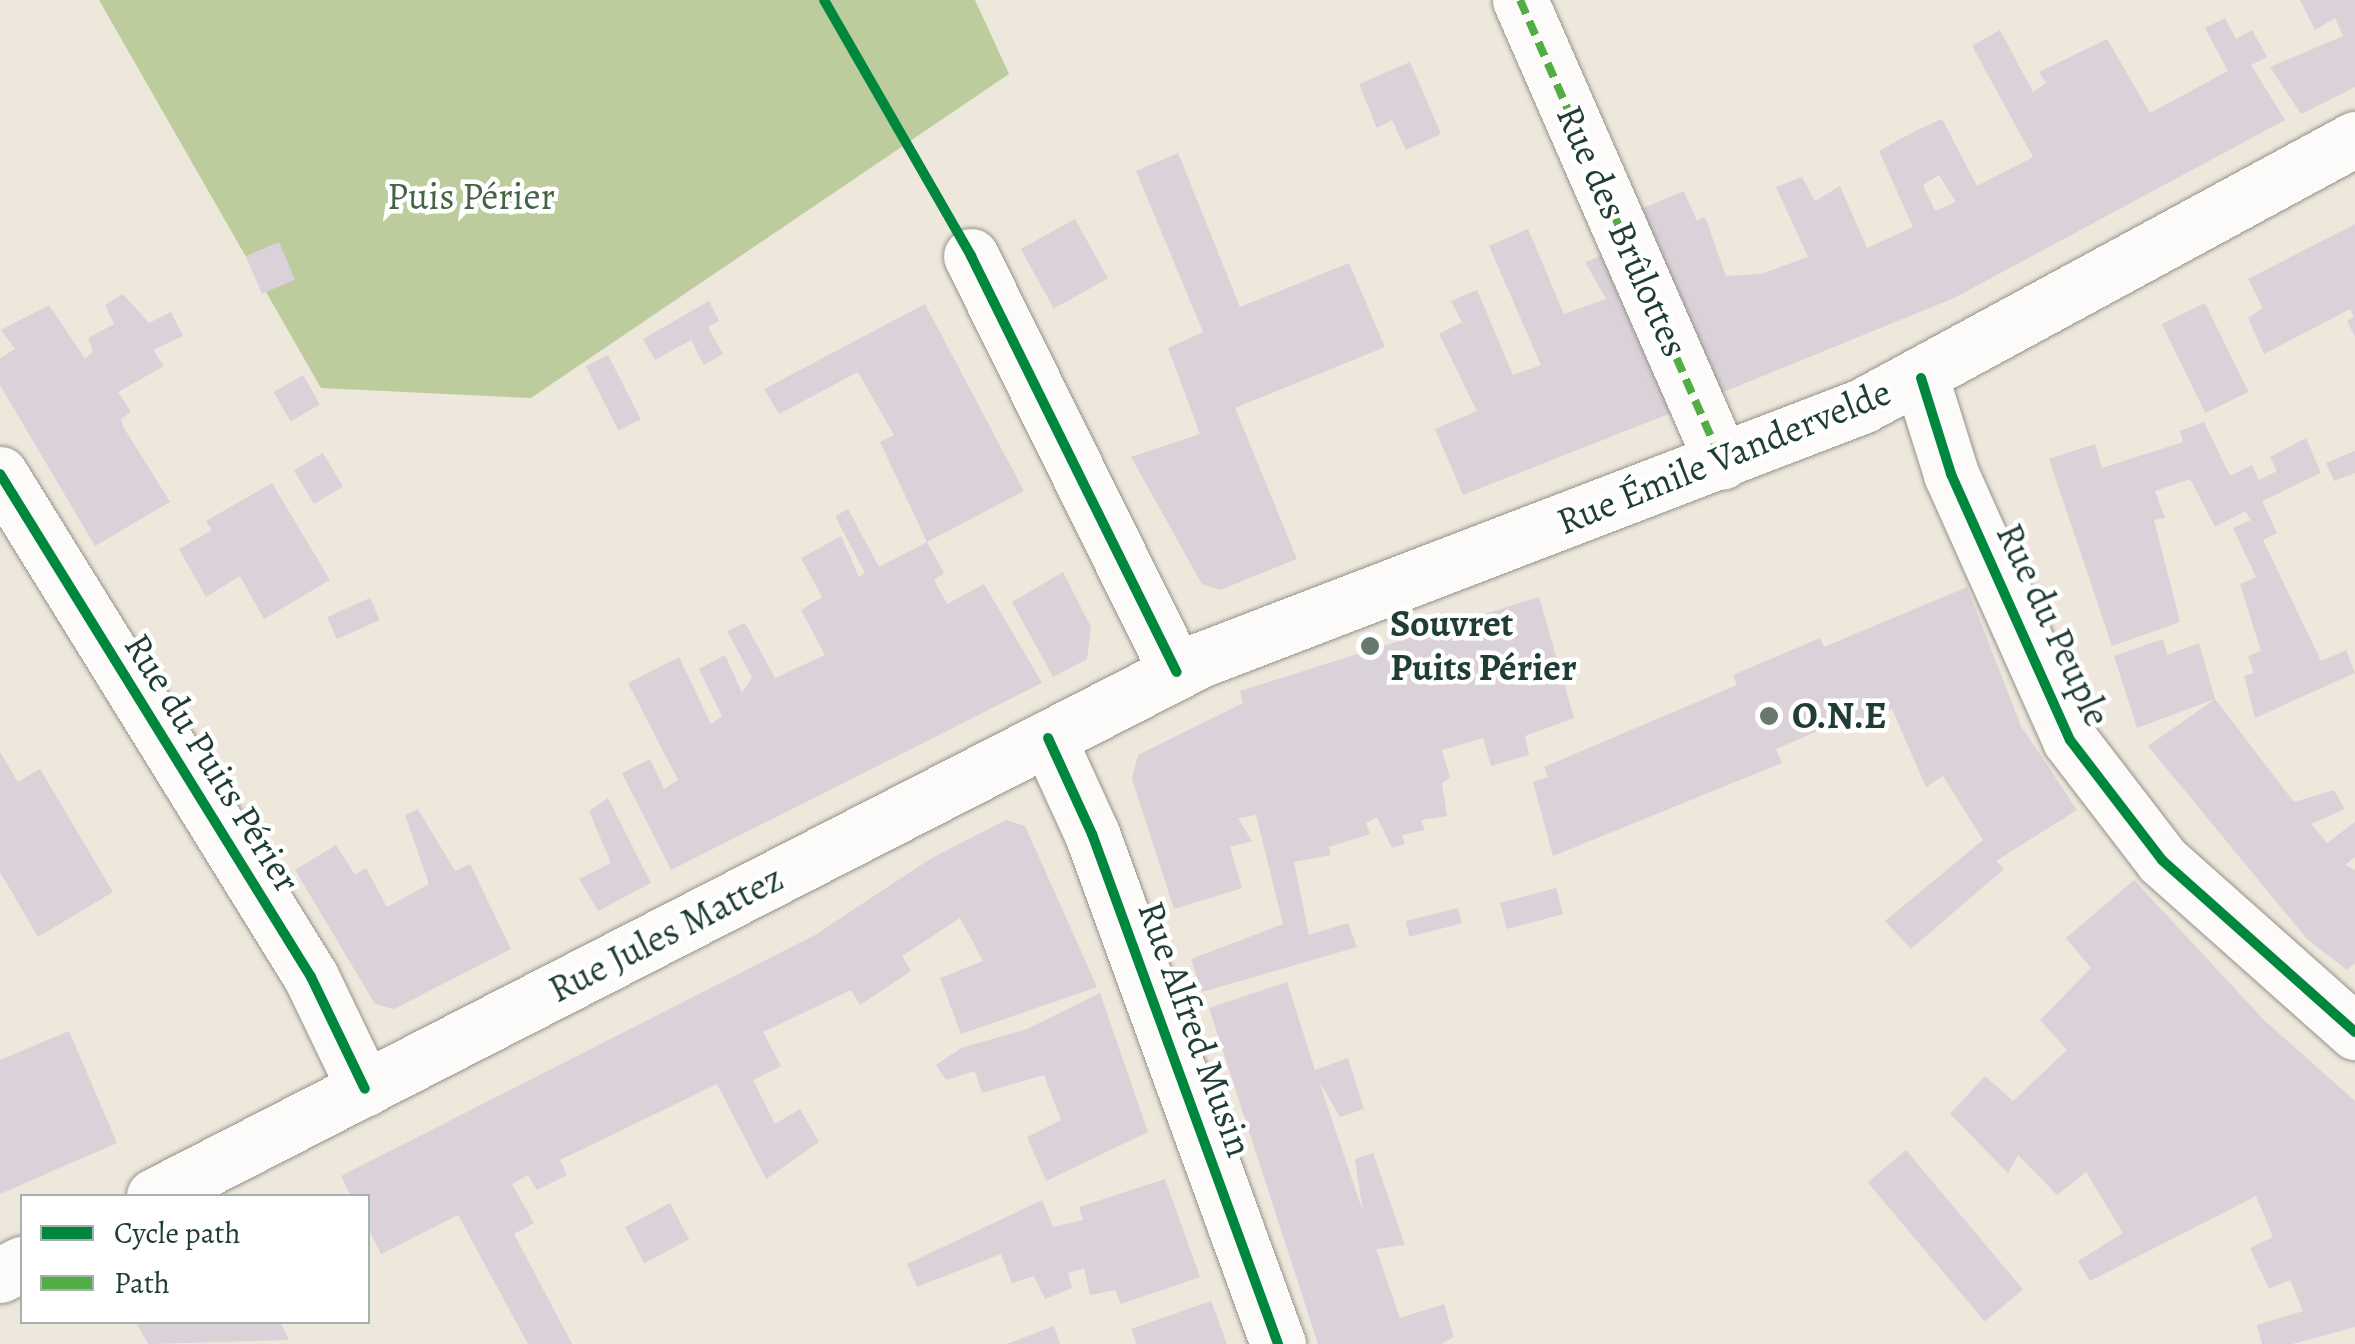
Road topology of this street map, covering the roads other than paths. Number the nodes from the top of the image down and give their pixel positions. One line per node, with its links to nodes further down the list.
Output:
1 (1520, 0): 5 (street, Rue des Brûlottes)
2 (2355, 138): 4 (street, Rue Émile Vandervelde)
3 (971, 256): 7 (street)
4 (1920, 378): 5 (street, Rue Émile Vandervelde); 9 (street, Rue du Peuple)
5 (1722, 462): 7 (street, Rue Émile Vandervelde)
6 (0, 474): 10 (street, Rue du Puits Périer)
7 (1177, 672): 8 (street, Rue Jules Mattez)
8 (1048, 738): 10 (street, Rue Jules Mattez); 12 (street, Rue Alfred Musin)
9 (2355, 1032)
10 (364, 1088): 11 (street, Rue Jules Mattez)
11 (158, 1194)
12 (1278, 1344)

